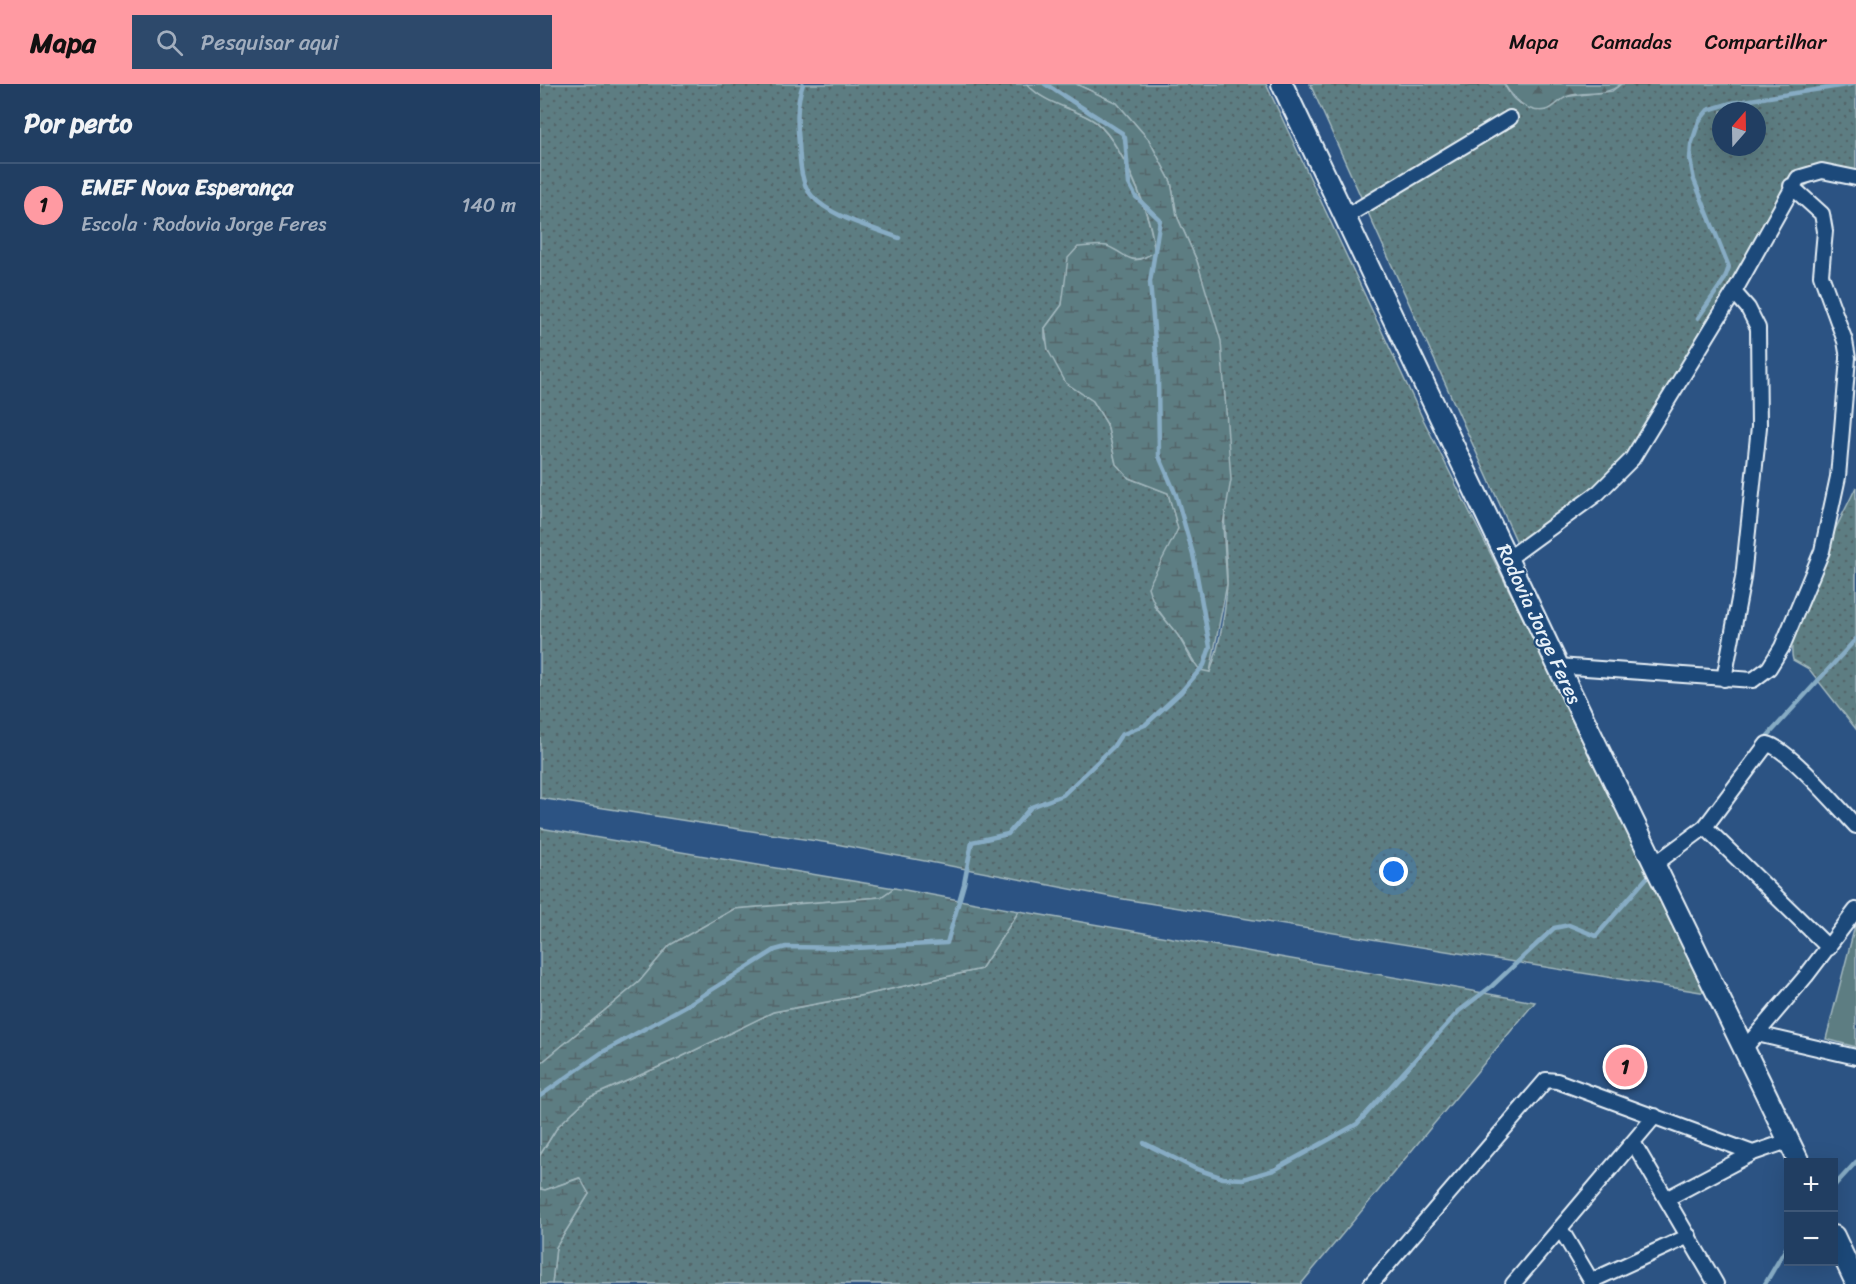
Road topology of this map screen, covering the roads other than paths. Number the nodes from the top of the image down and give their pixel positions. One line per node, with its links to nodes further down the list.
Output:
1 (1282, 84): 5 (main road, Rodovia Jorge Feres)
2 (1510, 118): 5 (street)
3 (1856, 178): 4 (street)
4 (1791, 186): 6 (street); 9 (street)
5 (1345, 217): 7 (main road, Rodovia Jorge Feres)
6 (1734, 292): 7 (street); 9 (street)
7 (1509, 558): 8 (main road, Rodovia Jorge Feres)
8 (1558, 666): 9 (street); 12 (main road, Rodovia Jorge Feres)
9 (1724, 679)
10 (1856, 826): 11 (street)
11 (1705, 827): 12 (street); 14 (street)
12 (1655, 864): 15 (main road, Rodovia Jorge Feres)
13 (1856, 909): 14 (street)
14 (1829, 948): 15 (street)
15 (1751, 1041): 16 (street); 18 (main road, Rodovia Jorge Feres)
16 (1856, 1056)
17 (1655, 1116): 19 (street); 20 (street); 28 (street)
18 (1788, 1141): 20 (street); 21 (main road, Rodovia Jorge Feres)
19 (1633, 1142): 22 (street); 23 (street)
20 (1753, 1153): 22 (street)
21 (1797, 1158)
22 (1668, 1198): 24 (street)
23 (1560, 1228): 26 (street); 29 (street)
24 (1689, 1236): 26 (street); 30 (street)
25 (1838, 1246): 27 (main road)
26 (1592, 1282)
27 (1856, 1283)
28 (1371, 1284)
29 (1513, 1284)
30 (1716, 1284)

